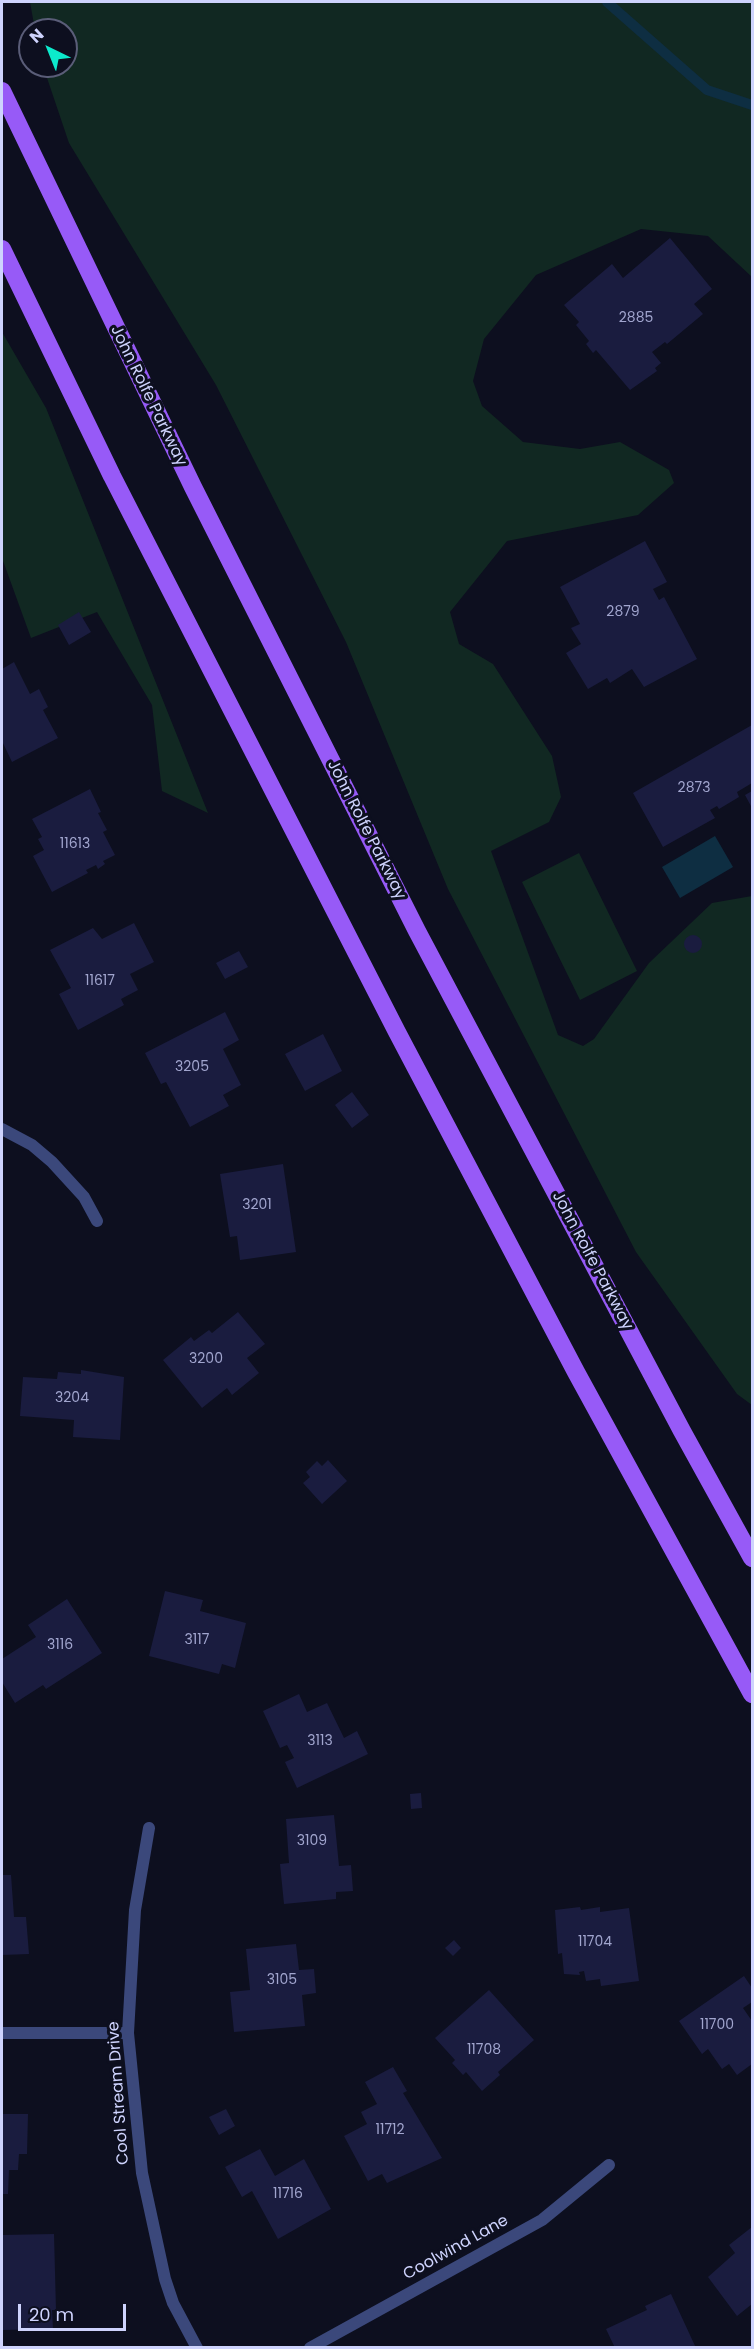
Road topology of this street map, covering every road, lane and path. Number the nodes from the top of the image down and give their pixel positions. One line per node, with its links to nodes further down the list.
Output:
1 (2, 91): 5 (main road, John Rolfe Parkway)
2 (2, 249): 6 (main road)
3 (2, 1129): 4 (street)
4 (97, 1221)
5 (753, 1558)
6 (753, 1694)
7 (149, 1828): 9 (street, Cool Stream Drive)
8 (2, 2033): 9 (street)
9 (128, 2033): 11 (street, Cool Stream Drive)
10 (609, 2165): 12 (street, Coolwind Lane)
11 (197, 2348)
12 (310, 2348)

